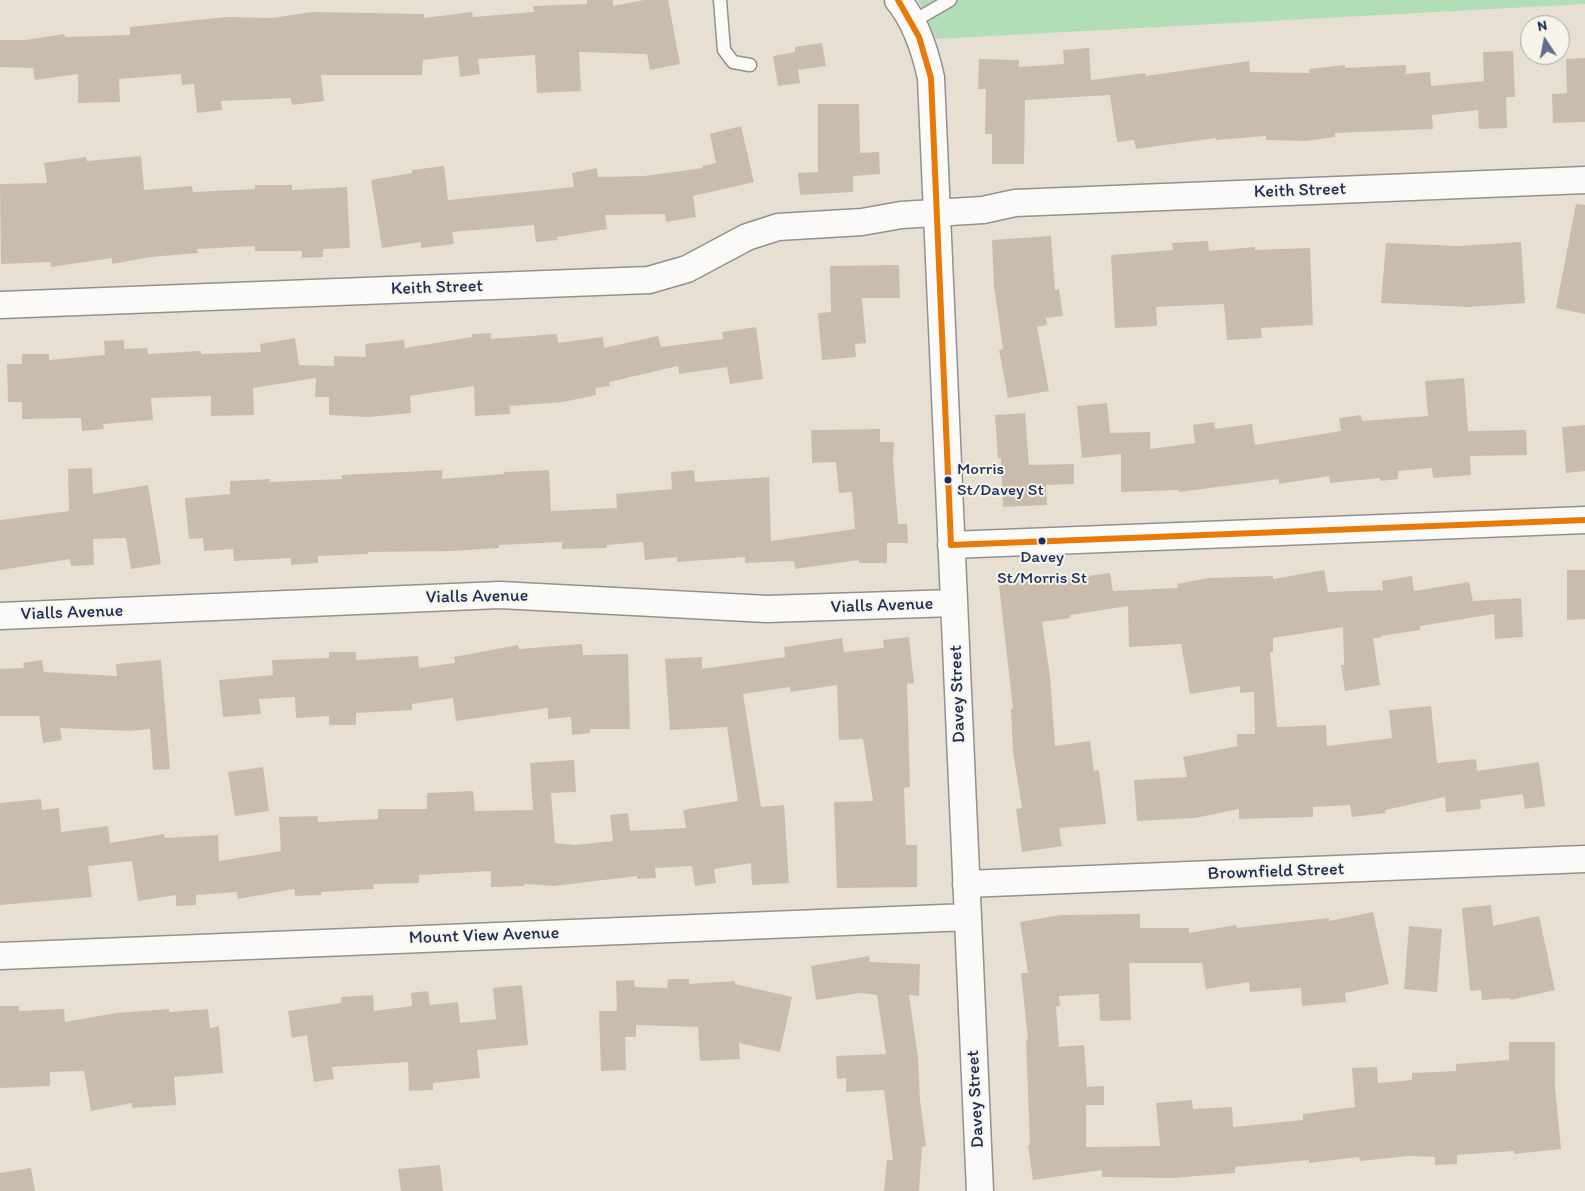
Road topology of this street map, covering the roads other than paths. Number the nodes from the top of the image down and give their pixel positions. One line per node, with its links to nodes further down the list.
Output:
1 (720, 0): 5 (lane)
2 (898, 0): 4 (street, Davey Street)
3 (950, 0): 4 (lane)
4 (912, 22): 7 (street, Davey Street)
5 (750, 65)
6 (1585, 180): 7 (street, Keith Street)
7 (937, 212): 8 (street, Keith Street); 10 (street, Davey Street)
8 (0, 305)
9 (1585, 520): 10 (street)
10 (951, 545): 11 (street, Davey Street)
11 (954, 603): 12 (street, Vialls Avenue); 14 (street, Davey Street)
12 (0, 616)
13 (1585, 859): 14 (street, Brownfield Street)
14 (966, 884): 15 (street, Davey Street)
15 (968, 917): 16 (street, Mount View Avenue); 17 (street, Davey Street)
16 (0, 956)
17 (980, 1191)

